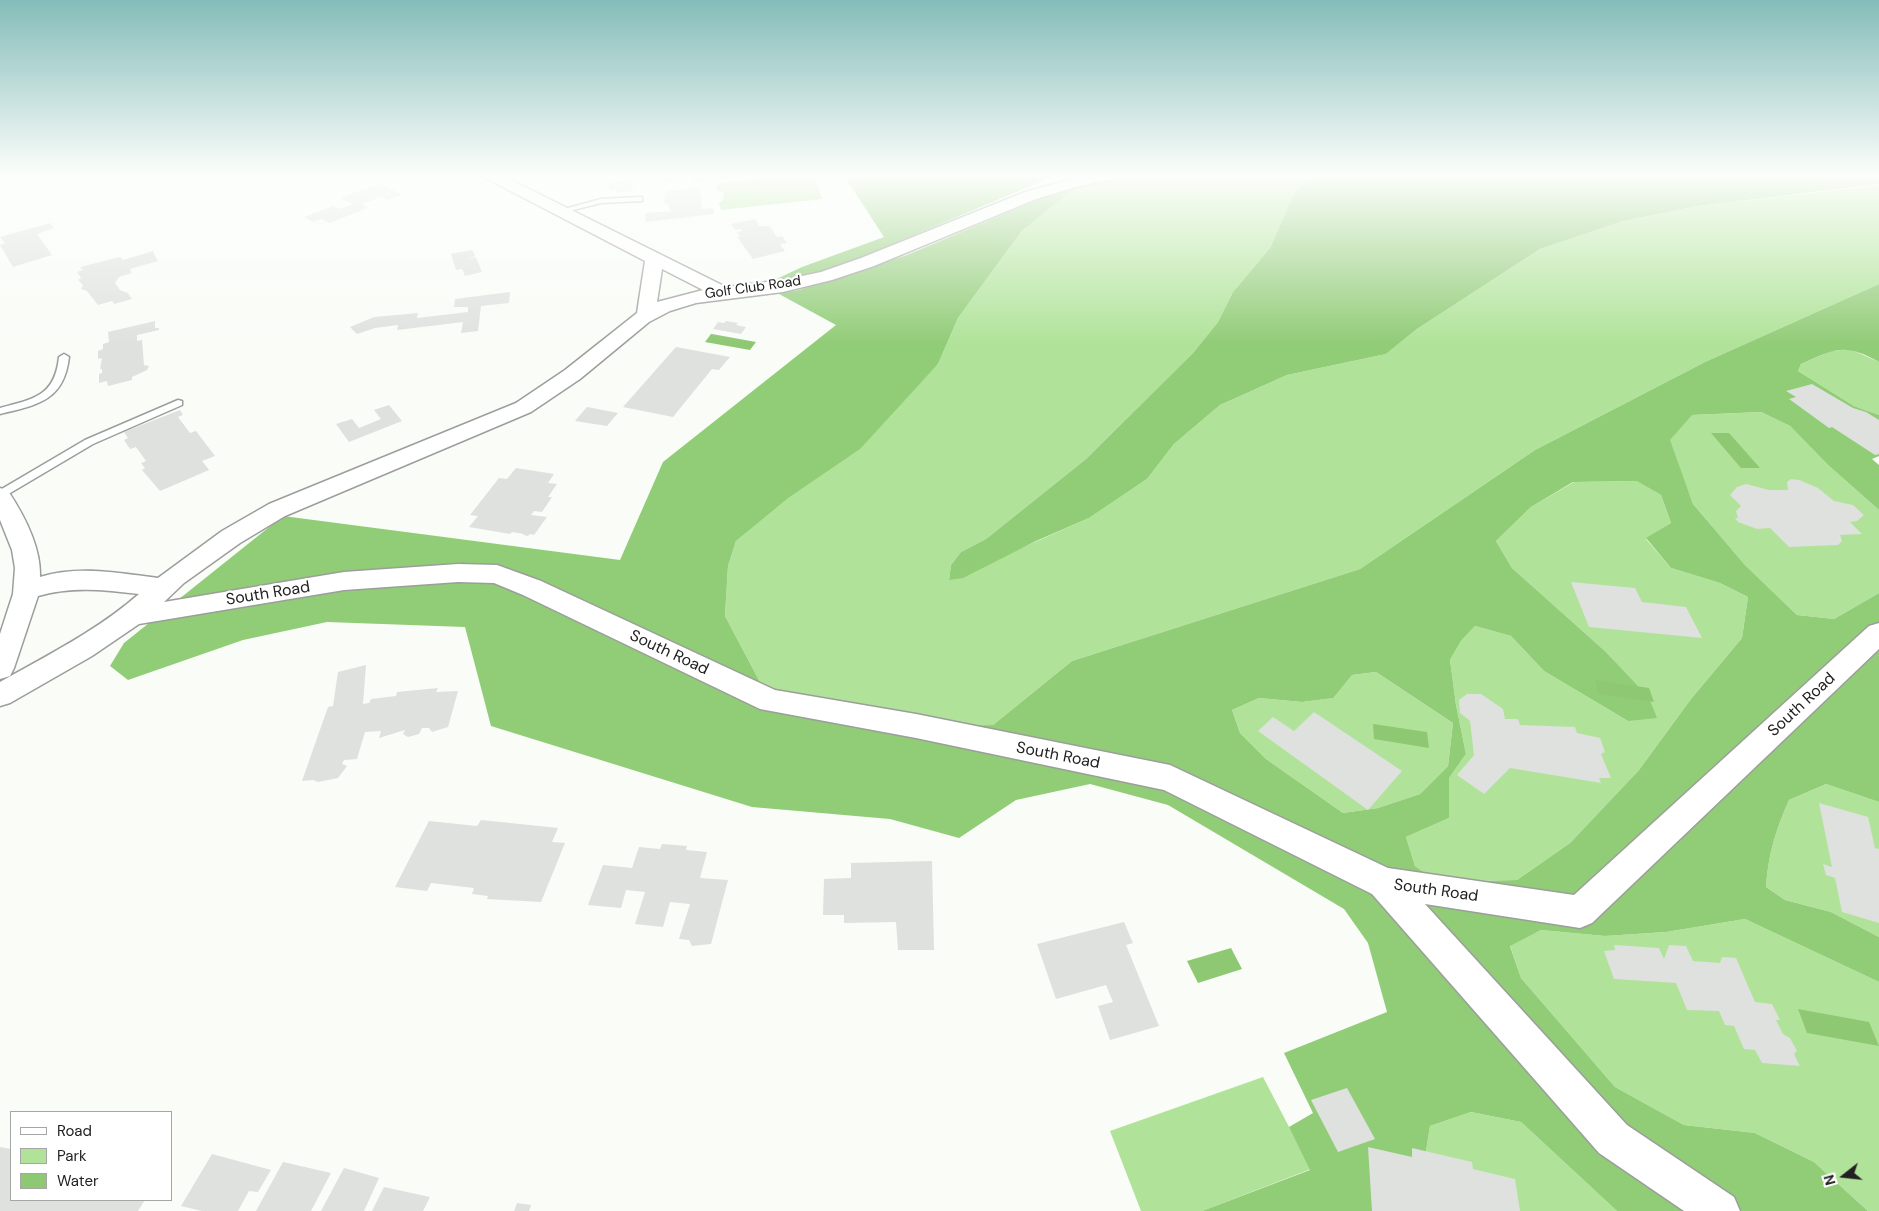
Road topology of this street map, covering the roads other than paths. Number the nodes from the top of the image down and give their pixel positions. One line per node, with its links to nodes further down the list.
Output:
1 (600, 231): 3 (street)
2 (943, 231): 4 (street, Golf Club Road)
3 (654, 258): 4 (street); 5 (street)
4 (721, 292): 5 (street, Golf Club Road)
5 (646, 315): 10 (street, Golf Club Road)
6 (64, 356): 8 (lane)
7 (178, 403): 9 (lane)
8 (0, 411)
9 (0, 495): 11 (street)
10 (163, 588): 11 (street); 12 (street, Golf Club Road)
11 (25, 591): 14 (street)
12 (135, 613): 15 (street, Golf Club Road); 16 (street, South Road)
13 (1879, 633): 16 (street, South Road)
14 (0, 668)
15 (0, 695)
16 (1384, 883): 17 (street)
17 (1720, 1211)

